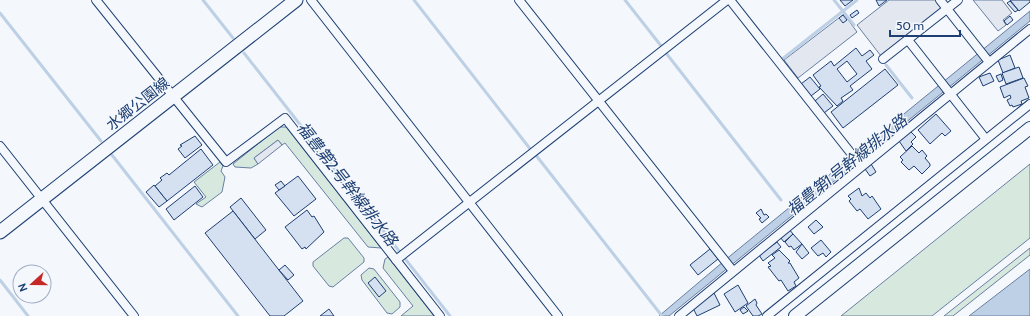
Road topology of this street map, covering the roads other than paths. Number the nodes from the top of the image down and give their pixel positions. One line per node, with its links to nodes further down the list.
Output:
1 (96, 0): 14 (street)
2 (296, 0): 14 (main road, 水郷公園線)
3 (311, 0): 22 (street)
4 (519, 0): 15 (street)
5 (728, 0): 15 (street); 20 (street)
6 (940, 0): 8 (street)
7 (958, 0): 8 (street)
8 (947, 8): 10 (street); 12 (street)
9 (1030, 29): 12 (street)
10 (908, 40): 11 (street); 13 (street)
11 (883, 59)
12 (988, 61): 13 (street)
13 (950, 92): 18 (street); 20 (street)
14 (173, 97): 21 (main road, 水郷公園線); 24 (street)
15 (599, 101): 22 (street); 25 (street)
16 (1030, 104): 18 (street)
17 (1030, 128): 31 (street)
18 (985, 138): 30 (street)
19 (0, 146): 21 (street)
20 (860, 165): 25 (street)
21 (42, 200): 23 (main road, 水郷公園線); 26 (street)
22 (468, 203): 24 (street); 28 (street)
23 (0, 232)
24 (399, 257): 27 (street)
25 (732, 270): 29 (street)
26 (134, 316)
27 (440, 316)
28 (558, 316)
29 (679, 316)
30 (767, 316)
31 (795, 316)

